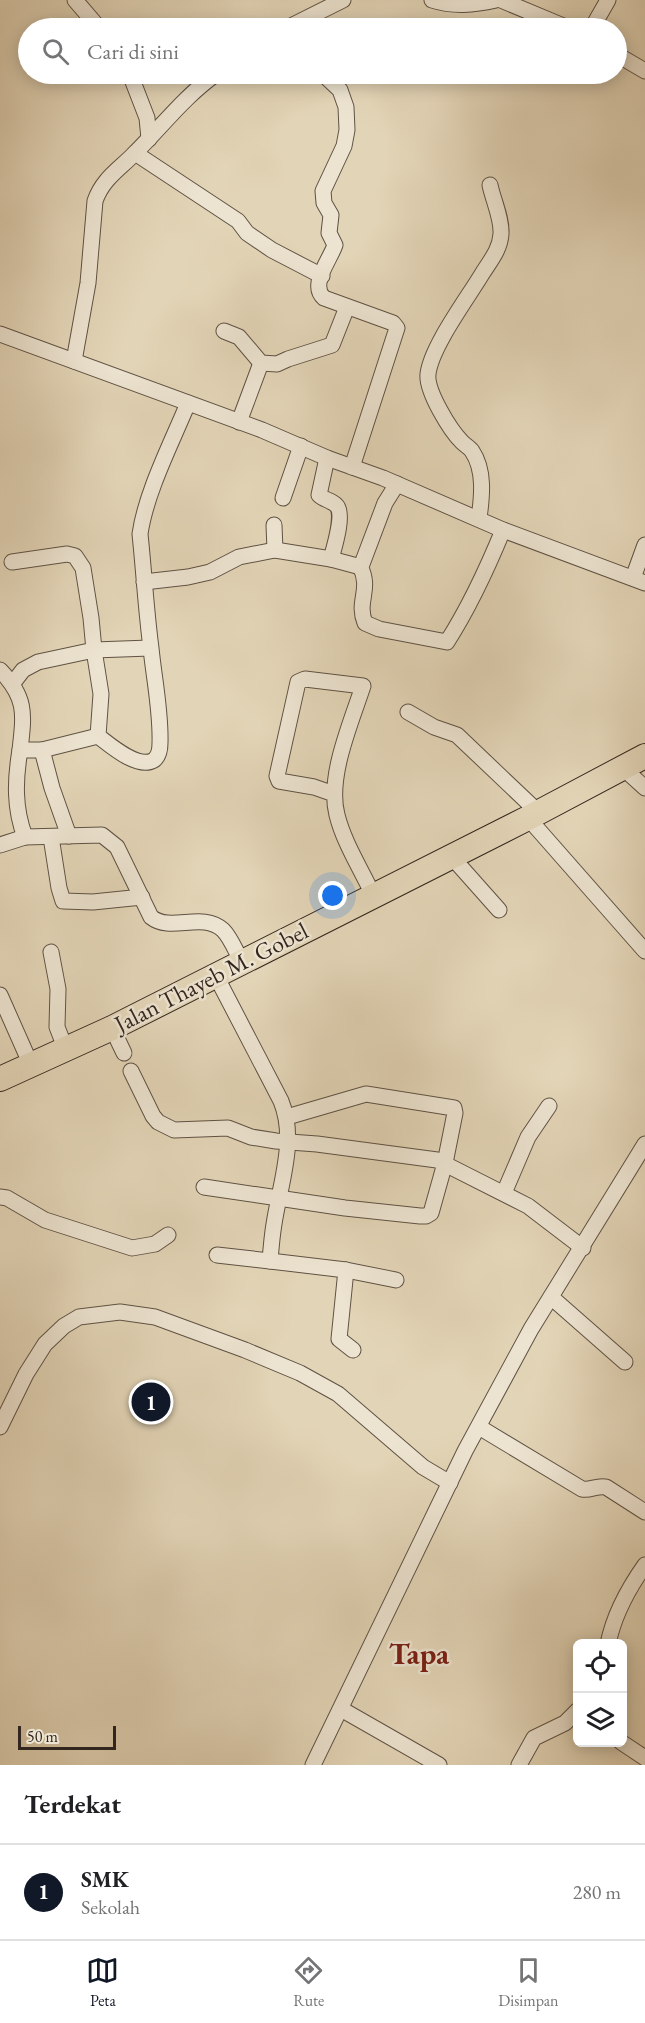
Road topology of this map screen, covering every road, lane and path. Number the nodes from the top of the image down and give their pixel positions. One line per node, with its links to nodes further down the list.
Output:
1 (75, 0): 7 (street)
2 (343, 0): 8 (street)
3 (432, 0): 4 (street)
4 (496, 0)
5 (501, 0): 9 (street)
6 (608, 0): 10 (street)
7 (90, 18)
8 (307, 18)
9 (544, 18)
10 (598, 18)
11 (627, 60): 12 (street)
12 (645, 71)
13 (134, 84): 16 (street)
14 (202, 84): 16 (street)
15 (334, 84): 19 (street)
16 (148, 139): 17 (street)
17 (135, 153): 19 (street); 23 (street)
18 (490, 185): 32 (street)
19 (322, 276): 20 (street)
20 (347, 307): 24 (street); 29 (street)
21 (224, 331): 24 (street)
22 (0, 334): 23 (street)
23 (74, 361): 25 (street)
24 (261, 363): 26 (street)
25 (188, 403): 26 (street); 41 (street)
26 (240, 422): 27 (street)
27 (301, 446): 28 (street); 31 (street)
28 (327, 458): 29 (street); 37 (street)
29 (352, 466): 30 (street)
30 (397, 484): 32 (street); 39 (street)
31 (283, 498)
32 (479, 518): 34 (street)
33 (274, 525): 36 (street)
34 (503, 530): 39 (street); 40 (street)
35 (645, 545): 40 (street)
36 (275, 550): 37 (street); 41 (street)
37 (331, 559): 39 (street)
38 (12, 562): 43 (street)
39 (360, 566)
40 (639, 580)
41 (144, 582): 42 (street)
42 (150, 648): 43 (street); 47 (street)
43 (94, 650): 45 (street); 47 (street)
44 (0, 670): 45 (street)
45 (14, 683): 48 (street)
46 (408, 712): 54 (street)
47 (98, 736): 49 (street)
48 (20, 750): 49 (street); 56 (street)
49 (42, 750): 55 (street)
50 (645, 756): 51 (main road, Jalan Thayeb M. Gobel)
51 (623, 768): 52 (street); 54 (main road, Jalan Thayeb M. Gobel)
52 (645, 788)
53 (334, 794): 53 (street); 60 (street)
54 (533, 815): 59 (main road, Jalan Thayeb M. Gobel); 63 (street)
55 (69, 836): 57 (street); 61 (street)
56 (25, 837): 57 (street); 58 (street)
57 (51, 837): 61 (street)
58 (0, 845)
59 (451, 856): 60 (main road, Jalan Thayeb M. Gobel); 62 (street)
60 (373, 895): 65 (main road, Jalan Thayeb M. Gobel)
61 (142, 897): 65 (street)
62 (499, 910)
63 (645, 951)
64 (51, 952): 69 (street)
65 (242, 962): 66 (main road, Jalan Thayeb M. Gobel)
66 (216, 976): 68 (main road, Jalan Thayeb M. Gobel); 75 (street)
67 (0, 995): 71 (street)
68 (112, 1028): 69 (main road, Jalan Thayeb M. Gobel); 70 (street)
69 (66, 1050): 71 (main road, Jalan Thayeb M. Gobel)
70 (124, 1053)
71 (31, 1065): 73 (main road, Jalan Thayeb M. Gobel)
72 (131, 1071): 76 (street)
73 (0, 1079)
74 (549, 1106): 80 (street)
75 (287, 1117): 76 (street); 78 (street)
76 (287, 1142): 78 (street); 82 (street)
77 (645, 1144): 84 (street)
78 (445, 1163): 80 (street); 82 (street)
79 (204, 1187): 82 (street)
80 (504, 1193): 84 (street)
81 (0, 1197): 83 (street)
82 (279, 1199): 86 (street)
83 (168, 1235)
84 (583, 1248): 89 (street)
85 (217, 1255): 86 (street)
86 (270, 1261): 87 (street)
87 (346, 1270): 88 (street); 90 (street)
88 (396, 1280)
89 (551, 1297): 91 (street); 93 (street)
90 (353, 1350)
91 (625, 1362)
92 (0, 1427): 94 (street)
93 (479, 1427): 94 (street); 95 (street)
94 (450, 1483): 98 (street)
95 (645, 1512)
96 (642, 1574): 97 (street)
97 (609, 1639)
98 (341, 1709): 102 (street); 103 (street)
99 (573, 1719): 104 (street)
100 (627, 1747): 101 (street)
101 (645, 1758)
102 (314, 1765)
103 (439, 1765)
104 (519, 1765)

